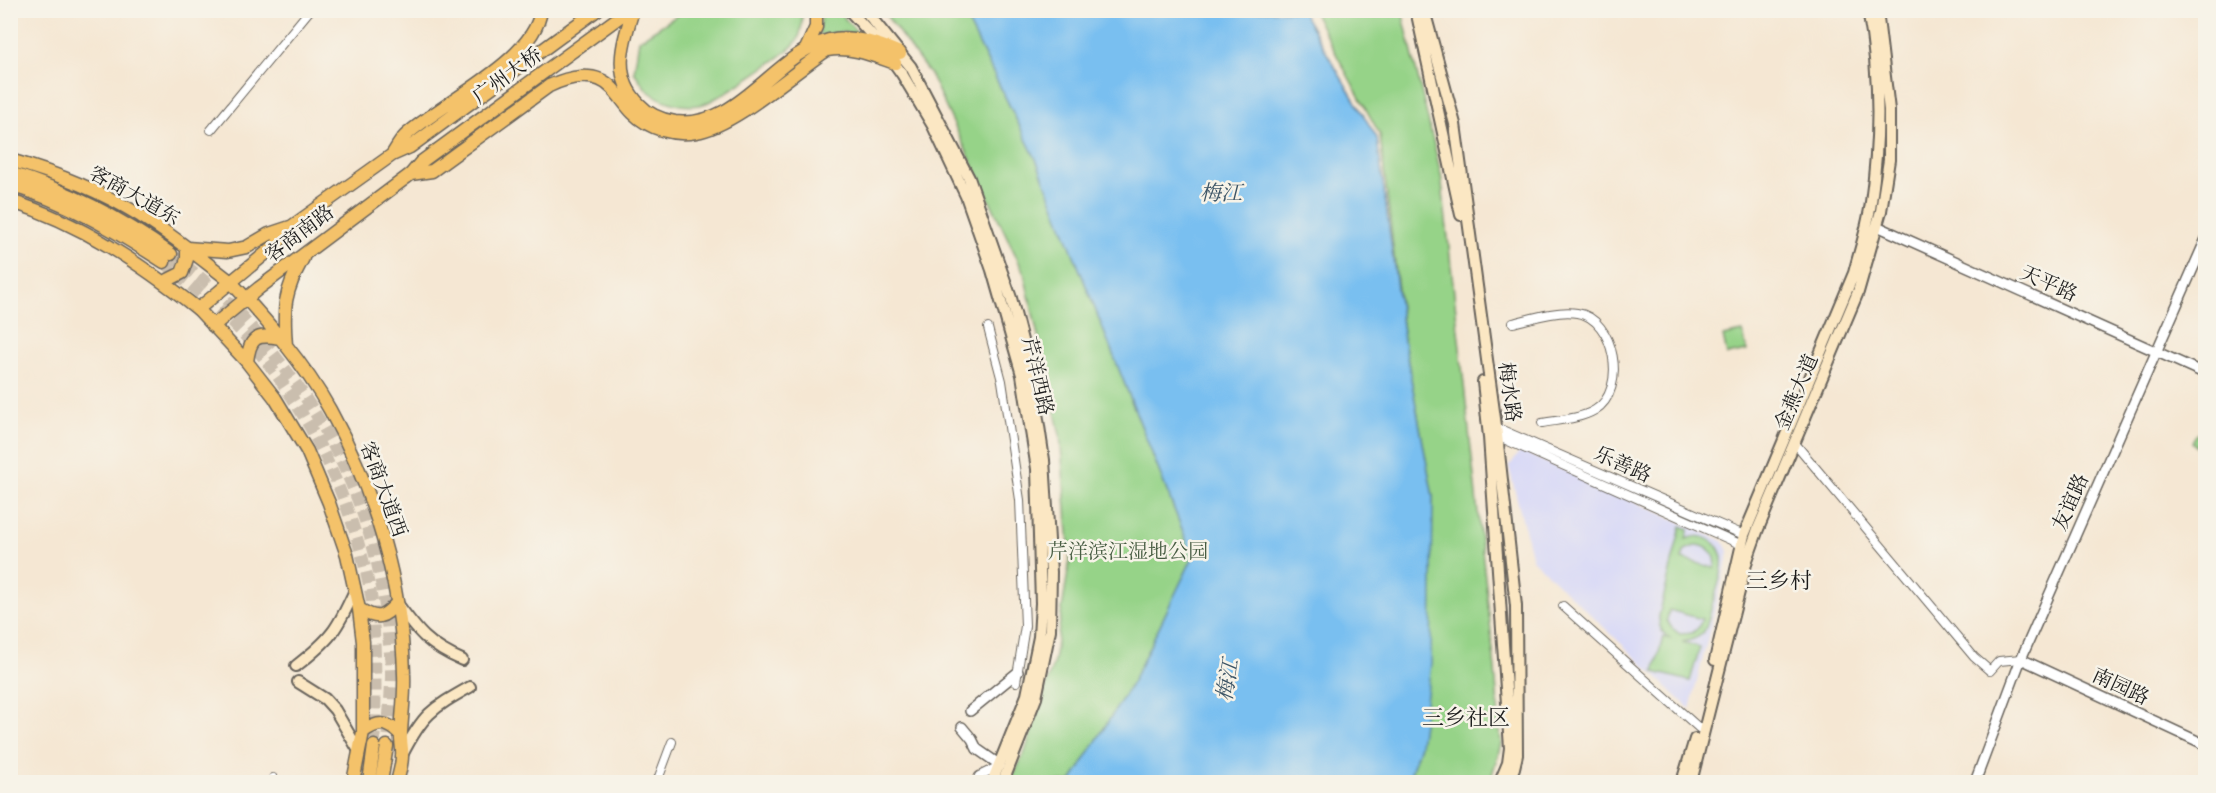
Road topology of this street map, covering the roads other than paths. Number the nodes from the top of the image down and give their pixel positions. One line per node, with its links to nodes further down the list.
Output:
1 (310, 10): 15 (street)
2 (540, 10): 16 (main road)
3 (597, 10): 16 (main road, 广州大桥)
4 (631, 10): 13 (main road); 19 (main road, 广州大桥)
5 (816, 10): 13 (main road)
6 (849, 10): 12 (main road)
7 (865, 10): 14 (main road, 芹洋西路)
8 (1416, 10): 39 (main road, 梅水路)
9 (1424, 10): 39 (main road, 梅水路)
10 (1868, 10): 41 (main road, 金燕大道)
11 (1877, 10): 22 (main road, 金燕大道)
12 (882, 46): 13 (main road); 14 (main road)
13 (806, 49)
14 (897, 58): 19 (main road); 61 (main road, 芹洋西路); 69 (main road, 芹洋西路)
15 (211, 130)
16 (392, 155): 23 (main road, 客商南路)
17 (10, 160): 25 (main road, 客商大道东)
18 (10, 173): 20 (main road)
19 (411, 174): 26 (main road, 客商南路)
20 (10, 185)
21 (10, 201): 27 (main road)
22 (1877, 226): 35 (street, 天平路); 40 (main road, 金燕大道)
23 (291, 227): 25 (main road); 28 (main road, 客商南路)
24 (2205, 239): 35 (street, 友谊路)
25 (187, 248): 27 (main road); 28 (main road, 客商大道东)
26 (307, 252): 29 (main road, 客商南路); 34 (main road)
27 (164, 282): 30 (main road)
28 (230, 282): 29 (main road, 客商大道西); 30 (main road, 客商南路)
29 (246, 298): 32 (main road, 客商南路); 34 (main road, 客商大道西)
30 (198, 309): 32 (main road)
31 (1514, 323): 38 (street)
32 (213, 326): 36 (main road)
33 (988, 328): 49 (street)
34 (283, 341): 36 (main road); 43 (main road, 客商大道西)
35 (2155, 351): 37 (street, 天平路); 46 (street, 友谊路)
36 (247, 362): 42 (main road)
37 (2205, 374)
38 (1542, 423)
39 (1493, 431): 41 (street, 乐善路); 70 (main road, 梅水路); 71 (main road, 梅水路)
40 (1794, 442): 46 (street); 73 (main road, 金燕大道)
41 (1743, 540): 54 (main road, 金燕大道)
42 (355, 590): 45 (main road); 48 (main road)
43 (397, 603): 45 (main road); 47 (main road); 56 (main road, 客商大道西)
44 (1563, 606): 54 (street)
45 (359, 609): 55 (main road)
46 (2021, 659): 58 (street, 南园路); 74 (street, 友谊路)
47 (462, 660)
48 (296, 666)
49 (1017, 677): 52 (street)
50 (298, 682): 59 (main road)
51 (470, 687): 60 (main road)
52 (970, 711)
53 (962, 727): 61 (street)
54 (1699, 728): 72 (main road, 金燕大道)
55 (363, 732): 56 (main road); 59 (main road)
56 (401, 735): 60 (main road, 客商大道西)
57 (672, 742): 66 (street)
58 (2205, 745)
59 (359, 751): 62 (main road)
60 (402, 755): 65 (main road, 客商大道西)
61 (1000, 765): 67 (street); 68 (main road, 芹洋西路)
62 (352, 783)
63 (369, 783): 64 (main road)
64 (381, 783)
65 (398, 783)
66 (657, 783)
67 (976, 783)
68 (992, 783)
69 (1003, 783)
70 (1500, 783)
71 (1508, 783)
72 (1683, 783)
73 (1691, 783)
74 (1975, 783)

